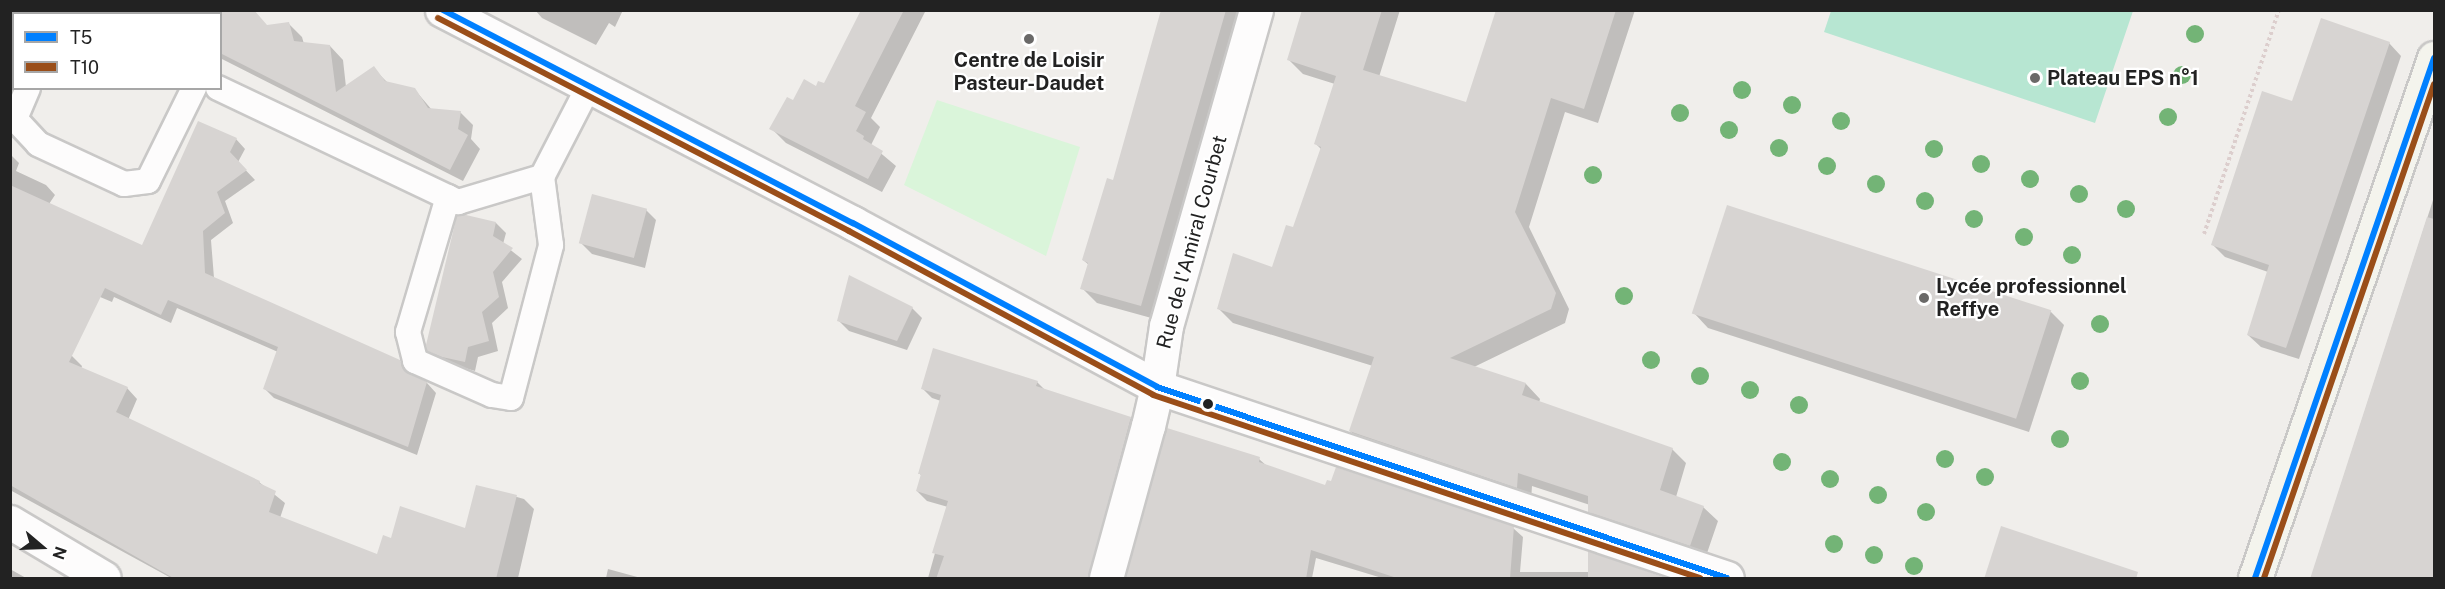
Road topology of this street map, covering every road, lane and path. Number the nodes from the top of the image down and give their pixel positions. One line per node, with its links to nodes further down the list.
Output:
1 (442, 10): 4 (street)
2 (1256, 10): 13 (street, Rue de l'Amiral Courbet)
3 (2279, 10): 12 (path)
4 (476, 18): 6 (street)
5 (2434, 58): 18 (main road)
6 (589, 86): 10 (lane); 13 (street)
7 (27, 90): 8 (lane)
8 (193, 90)
9 (222, 90): 11 (lane)
10 (542, 177): 11 (lane); 11 (lane)
11 (448, 197)
12 (2204, 234)
13 (1157, 387): 16 (street, Rue de l'Amiral Courbet); 17 (street)
14 (10, 522): 15 (street)
15 (104, 579)
16 (1106, 579)
17 (1727, 579)
18 (2255, 579)

